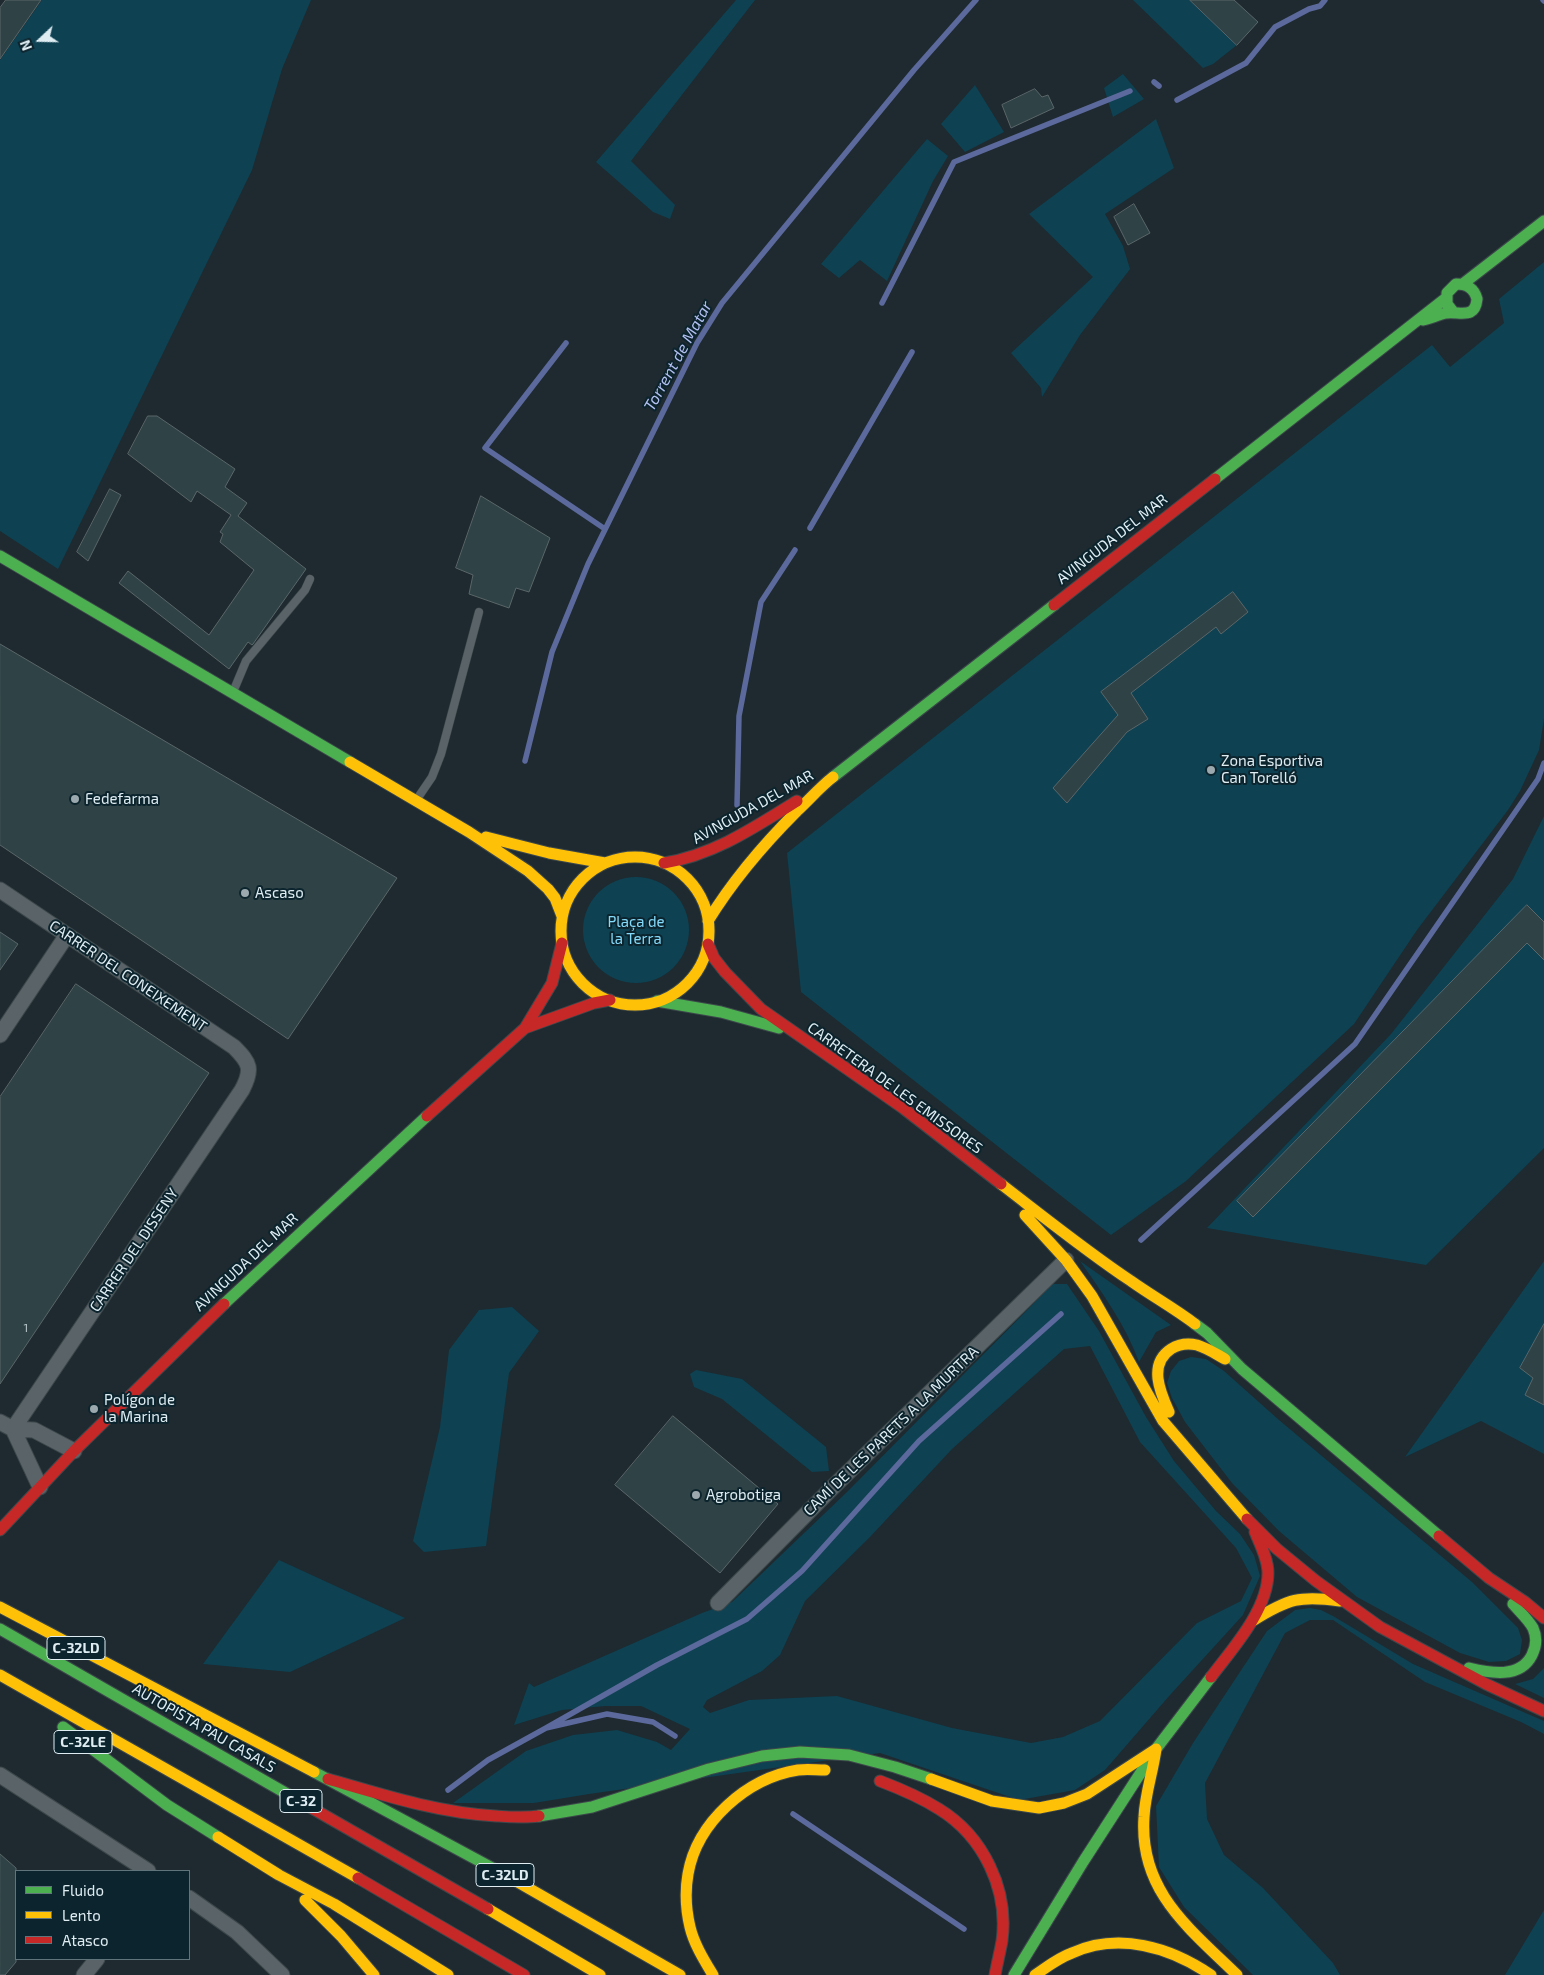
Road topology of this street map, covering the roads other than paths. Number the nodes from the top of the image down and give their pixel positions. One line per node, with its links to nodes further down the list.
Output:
1 (1544, 221): 2 (main road, AVINGUDA DEL MAR)
2 (1490, 264): 3 (main road, AVINGUDA DEL MAR); 4 (main road, AVINGUDA DEL MAR)
3 (1464, 283): 4 (main road); 5 (main road, AVINGUDA DEL MAR)
4 (1476, 293): 6 (main road, AVINGUDA DEL MAR)
5 (1446, 298): 6 (main road); 7 (main road, AVINGUDA DEL MAR)
6 (1454, 313): 7 (main road, AVINGUDA DEL MAR)
7 (1417, 321): 12 (main road, AVINGUDA DEL MAR)
8 (0, 556): 11 (main road)
9 (310, 579): 11 (lane)
10 (479, 612): 13 (lane)
11 (233, 694): 13 (main road)
12 (827, 782): 16 (main road, AVINGUDA DEL MAR); 19 (main road, AVINGUDA DEL MAR)
13 (416, 801): 14 (main road)
14 (469, 832): 15 (main road); 18 (main road)
15 (605, 863): 16 (main road); 18 (main road)
16 (664, 863): 19 (main road)
17 (0, 890): 20 (street, CARRER DEL CONEIXEMENT)
18 (562, 916): 21 (main road)
19 (708, 921): 22 (main road)
20 (67, 935): 27 (street); 28 (street, CARRER DEL CONEIXEMENT)
21 (562, 943): 23 (main road); 25 (main road, AVINGUDA DEL MAR)
22 (708, 944): 24 (main road); 26 (main road, CARRETERA DE LES EMISSORES)
23 (610, 1000): 24 (main road); 25 (main road, AVINGUDA DEL MAR)
24 (657, 1001): 26 (main road)
25 (525, 1028): 34 (main road, AVINGUDA DEL MAR)
26 (793, 1032): 29 (main road, CARRETERA DE LES EMISSORES)
27 (0, 1035)
28 (250, 1068): 32 (street, CARRER DEL DISSENY)
29 (980, 1168): 30 (main road); 31 (main road)
30 (1066, 1260): 33 (main road); 40 (street, CAMÍ DE LES PARETS A LA MURTRA)
31 (1242, 1369): 33 (main road); 38 (main road)
32 (7, 1426): 34 (street); 35 (street)
33 (1182, 1442): 36 (main road)
34 (74, 1451): 35 (main road, AVINGUDA DEL MAR)
35 (40, 1487): 37 (main road, AVINGUDA DEL MAR)
36 (1252, 1525): 39 (main road); 43 (main road)
37 (0, 1530)
38 (1489, 1578): 42 (main road); 45 (main road)
39 (1342, 1602): 43 (main road); 45 (main road)
40 (718, 1603)
41 (0, 1607): 53 (main road, C-32LD)
42 (1544, 1618)
43 (1254, 1620): 49 (main road)
44 (0, 1629): 63 (main road, AUTOPISTA PAU CASALS / C-32)
45 (1451, 1664): 48 (main road)
46 (0, 1675): 62 (main road, C-32)
47 (0, 1680): 55 (main road, C-32LE)
48 (1544, 1710)
49 (1156, 1749): 53 (main road); 67 (main road); 70 (main road)
50 (840, 1771): 65 (main road)
51 (0, 1775): 54 (street)
52 (872, 1778): 66 (main road)
53 (328, 1780): 64 (main road, C-32LD)
54 (146, 1870)
55 (279, 1875): 60 (main road); 61 (main road, C-32LE)
56 (190, 1899): 59 (street)
57 (96, 1960): 58 (street)
58 (84, 1975)
59 (282, 1975)
60 (374, 1975)
61 (448, 1975)
62 (524, 1975)
63 (600, 1975)
64 (680, 1975)
65 (713, 1975)
66 (995, 1975)
67 (1014, 1975)
68 (1035, 1975): 69 (main road)
69 (1211, 1975)
70 (1238, 1975)

